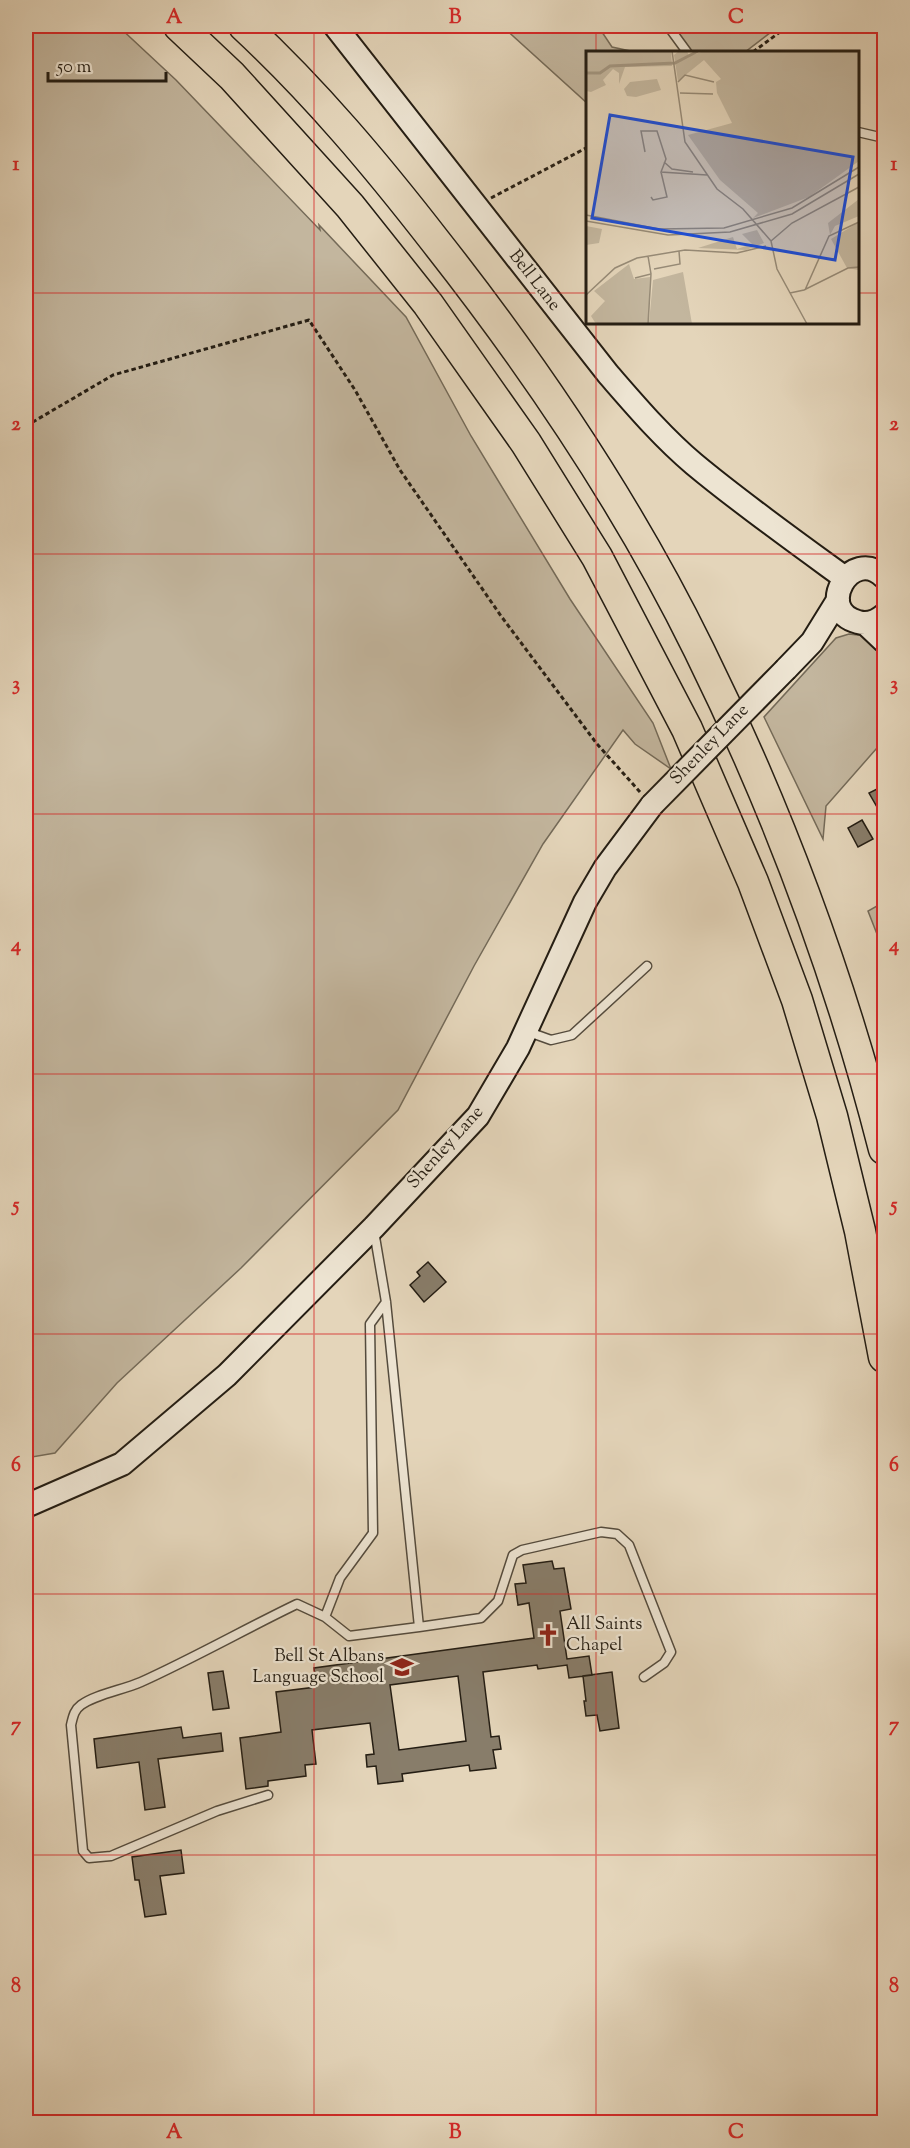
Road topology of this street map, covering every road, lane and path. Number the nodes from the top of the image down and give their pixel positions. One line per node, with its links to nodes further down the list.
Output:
1 (179, 26): 25 (highway)
2 (244, 26): 22 (highway)
3 (335, 26): 11 (main road, Bell Lane)
4 (668, 26): 6 (lane)
5 (788, 26): 7 (path)
6 (686, 51)
7 (754, 51)
8 (859, 132): 9 (lane)
9 (885, 138)
10 (586, 148): 11 (path)
11 (476, 206): 14 (main road, Bell Lane)
12 (26, 426): 19 (path)
13 (883, 575): 14 (main road)
14 (845, 578): 15 (main road, Shenley Lane)
15 (838, 600): 16 (main road); 18 (main road, Shenley Lane)
16 (869, 620): 17 (main road); 18 (main road, Shenley Lane)
17 (885, 641)
18 (812, 642): 19 (main road, Shenley Lane, bridge)
19 (652, 805): 21 (main road, Shenley Lane)
20 (647, 966): 21 (lane)
21 (526, 1030): 23 (main road, Shenley Lane)
22 (885, 1149)
23 (374, 1227): 24 (lane); 26 (main road, Shenley Lane)
24 (386, 1302): 27 (lane); 28 (lane)
25 (885, 1357)
26 (26, 1506)
27 (325, 1617): 28 (lane); 30 (lane)
28 (419, 1627): 29 (lane)
29 (644, 1677)
30 (268, 1795)

